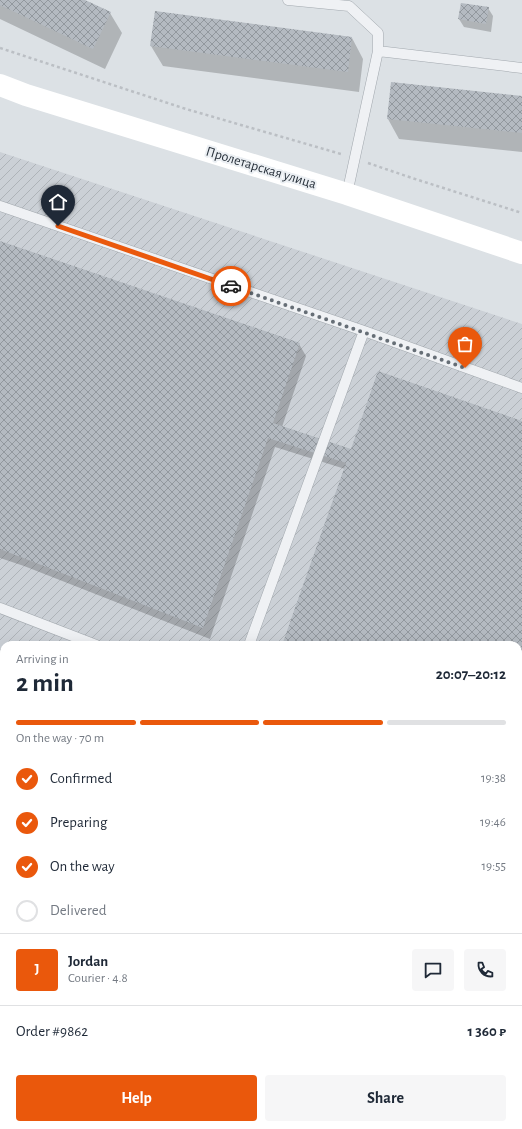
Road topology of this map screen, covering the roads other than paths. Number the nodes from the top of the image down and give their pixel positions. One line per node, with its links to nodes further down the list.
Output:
1 (288, 0): 2 (lane)
2 (378, 51): 3 (lane); 5 (lane)
3 (522, 68)
4 (0, 85): 5 (main road, Пролетарская улица)
5 (347, 194): 7 (main road, Пролетарская улица)
6 (0, 206): 8 (lane)
7 (522, 253)
8 (364, 331): 9 (lane); 12 (lane)
9 (522, 388)
10 (0, 608): 11 (lane)
11 (68, 640)
12 (250, 641)

